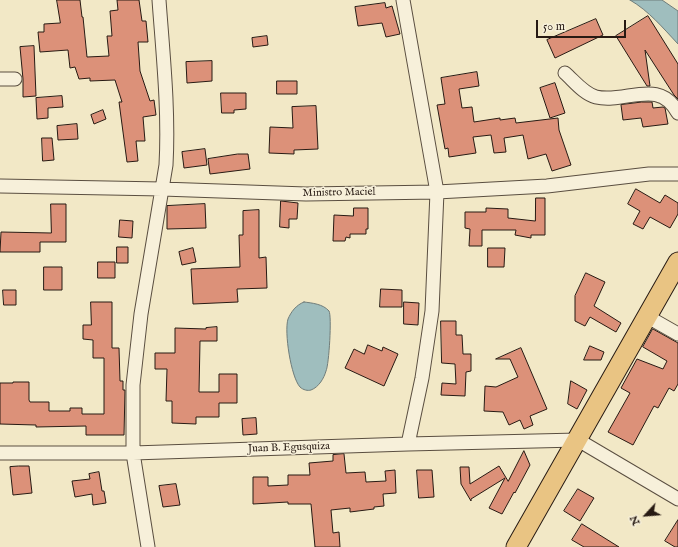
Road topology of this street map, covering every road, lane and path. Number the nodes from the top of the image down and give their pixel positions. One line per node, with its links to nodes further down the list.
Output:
1 (159, 0): 9 (street)
2 (404, 0): 10 (street)
3 (565, 73): 6 (street)
4 (0, 79): 5 (street)
5 (14, 79)
6 (678, 113)
7 (678, 174): 10 (street, Ministro Maciel)
8 (0, 186): 9 (street, Ministro Maciel)
9 (162, 189): 10 (street, Ministro Maciel); 17 (street)
10 (437, 192): 15 (street)
11 (678, 262): 12 (highway)
12 (648, 316): 13 (street); 14 (highway)
13 (678, 334)
14 (578, 440): 15 (street, Juan B. Egusquiza); 18 (street); 20 (highway)
15 (408, 444): 17 (street, Juan B. Egusquiza)
16 (0, 453): 17 (street, Juan B. Egusquiza)
17 (133, 453): 19 (street)
18 (678, 499)
19 (148, 547)
20 (516, 547)

